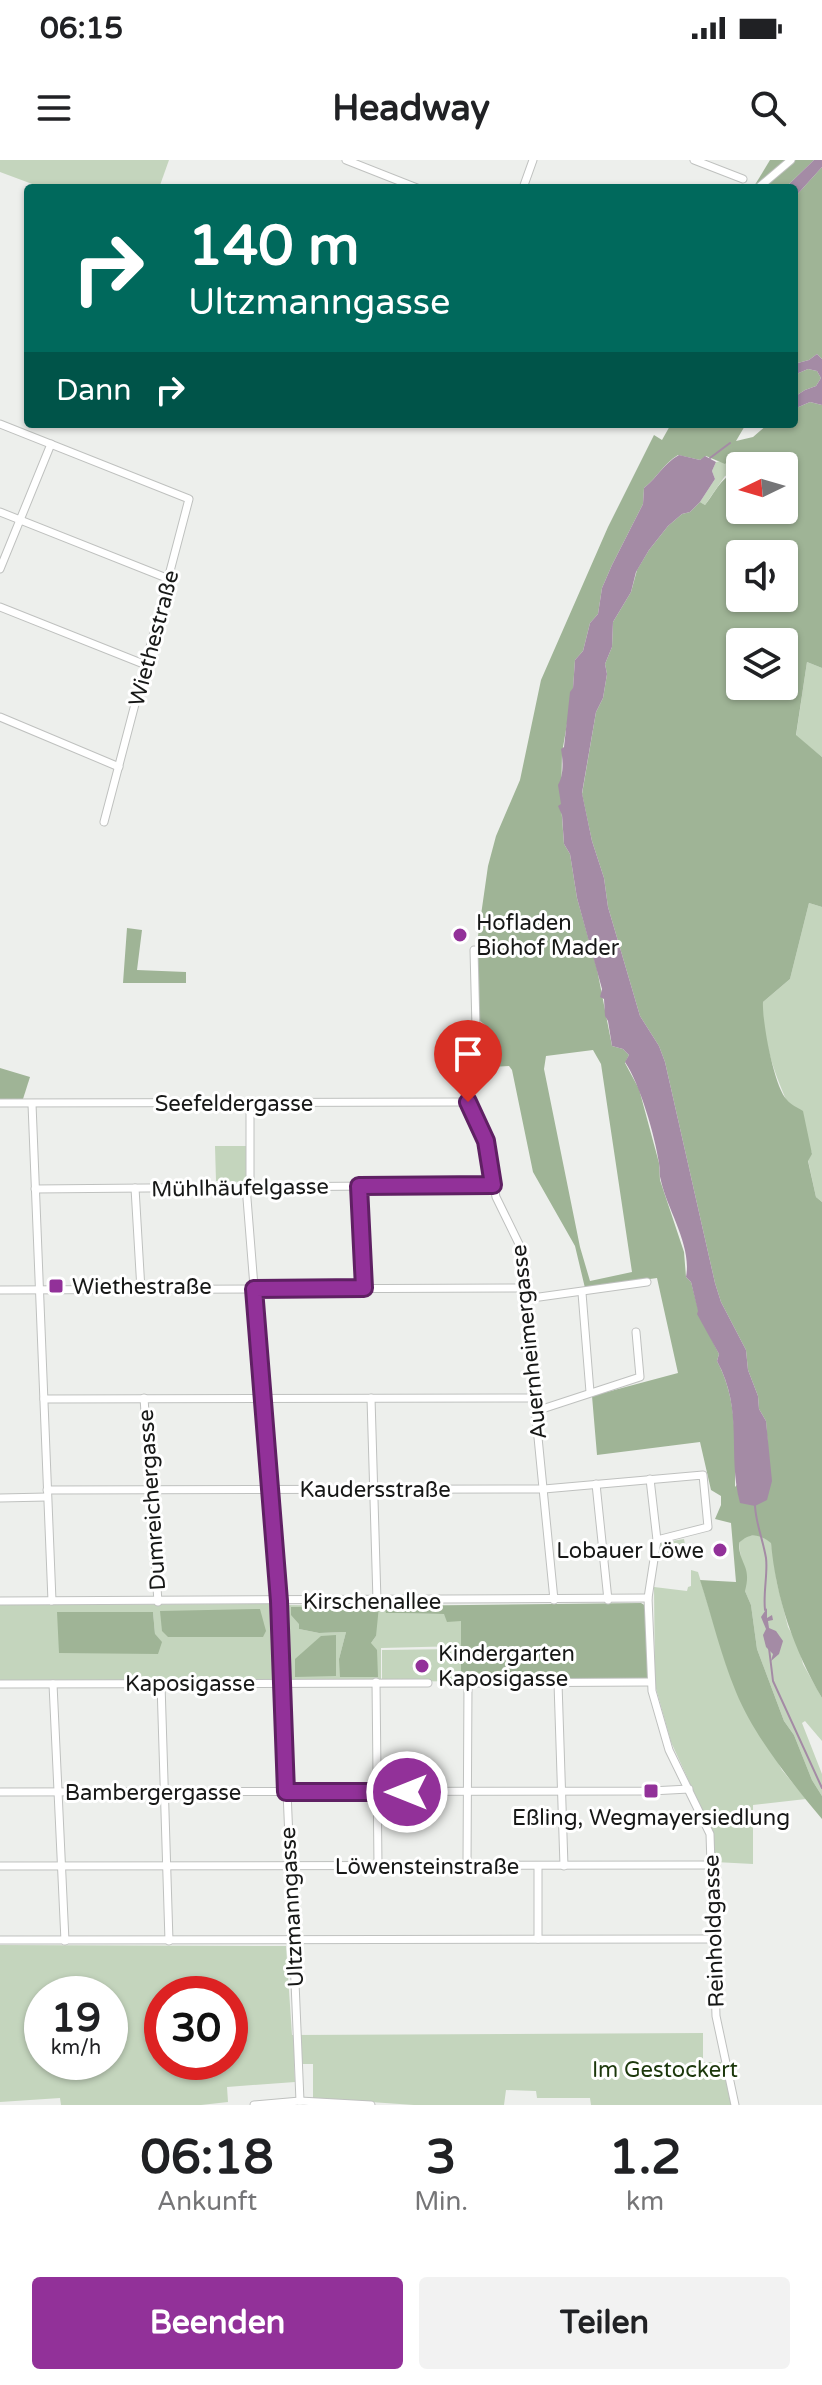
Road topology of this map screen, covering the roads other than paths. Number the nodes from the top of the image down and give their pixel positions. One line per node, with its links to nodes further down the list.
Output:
1 (533, 160): 7 (street)
2 (694, 160): 5 (street)
3 (791, 160): 8 (street)
4 (350, 161): 6 (street)
5 (743, 179)
6 (407, 184)
7 (524, 184)
8 (763, 184)
9 (0, 424): 10 (street)
10 (51, 444): 12 (street); 14 (street, Wiethestraße)
11 (0, 512): 12 (street)
12 (19, 519): 13 (street); 14 (street)
13 (0, 569)
14 (169, 579): 16 (street, Wiethestraße)
15 (0, 607): 16 (street)
16 (146, 665): 18 (street, Wiethestraße)
17 (0, 717): 18 (street)
18 (119, 767): 19 (street, Wiethestraße)
19 (104, 822)
20 (474, 950): 21 (street)
21 (468, 1102): 23 (street, Seefeldergasse); 25 (street, Auernheimergasse)
22 (0, 1103): 24 (street, Seefeldergasse)
23 (250, 1103): 24 (street, Seefeldergasse); 26 (street, Ultzmanngasse)
24 (32, 1104): 29 (street)
25 (493, 1185): 27 (street, Mühlhäufelgasse); 32 (street, Auernheimergasse)
26 (248, 1186): 27 (street, Mühlhäufelgasse); 28 (street, Mühlhäufelgasse); 34 (street, Ultzmanngasse)
27 (359, 1186): 31 (street)
28 (135, 1188): 29 (street, Mühlhäufelgasse); 36 (street)
29 (35, 1189): 33 (street)
30 (647, 1282): 37 (street)
31 (364, 1288): 32 (street); 34 (street)
32 (524, 1288): 38 (street, Auernheimergasse)
33 (38, 1289): 35 (street); 36 (street); 45 (street)
34 (254, 1289): 36 (street); 42 (street, Ultzmanngasse)
35 (0, 1290)
36 (141, 1290)
37 (582, 1293): 38 (street); 40 (street)
38 (525, 1299): 44 (street, Auernheimergasse)
39 (636, 1332): 40 (street)
40 (590, 1392): 46 (street)
41 (144, 1398): 42 (street); 45 (street); 50 (street, Dumreichergasse)
42 (263, 1398): 43 (street); 51 (street, Ultzmanngasse)
43 (371, 1398): 44 (street); 52 (street)
44 (534, 1398): 46 (street, Auernheimergasse)
45 (44, 1399): 53 (street)
46 (536, 1411): 49 (street, Auernheimergasse)
47 (650, 1479): 48 (street, Kaudersstraße); 55 (street, Reinholdgasse); 55 (street, Kaudersstraße)
48 (596, 1484): 49 (street, Kaudersstraße); 58 (street)
49 (544, 1489): 52 (street, Kaudersstraße); 57 (street, Auernheimergasse)
50 (150, 1490): 51 (street, Kaudersstraße); 53 (street, Kaudersstraße); 63 (street, Dumreichergasse)
51 (270, 1490): 52 (street, Kaudersstraße); 61 (street, Ultzmanngasse)
52 (375, 1490): 62 (street)
53 (47, 1494): 54 (street, Kaudersstraße); 60 (street)
54 (0, 1498)
55 (657, 1540): 56 (street, Reinholdgasse)
56 (648, 1598): 58 (street, Kirschenallee); 65 (street, Reinholdgasse)
57 (554, 1600): 58 (street, Kirschenallee); 62 (street, Kirschenallee)
58 (608, 1600)
59 (0, 1601): 60 (street, Kirschenallee)
60 (52, 1601): 63 (street, Kirschenallee)
61 (279, 1601): 62 (street, Kirschenallee); 63 (street, Kirschenallee); 66 (street, Ultzmanngasse)
62 (377, 1601)
63 (158, 1602)
64 (376, 1682): 66 (street, Kaposigasse); 67 (street, Kaposigasse); 79 (street)
65 (651, 1682): 68 (street); 72 (street, Reinholdgasse)
66 (282, 1683): 71 (street, Kaposigasse); 78 (street, Ultzmanngasse)
67 (428, 1683)
68 (558, 1683): 73 (street); 74 (street)
69 (0, 1684): 70 (street, Kaposigasse)
70 (53, 1684): 71 (street, Kaposigasse); 76 (street)
71 (161, 1684): 77 (street)
72 (689, 1789): 74 (street, Bambergergasse); 82 (street, Reinholdgasse)
73 (467, 1791): 74 (street, Bambergergasse); 79 (street, Bambergergasse); 81 (street)
74 (561, 1791): 88 (street)
75 (0, 1792): 76 (street, Bambergergasse)
76 (58, 1792): 77 (street, Bambergergasse); 84 (street)
77 (165, 1792): 78 (street, Bambergergasse); 85 (street)
78 (286, 1792): 79 (street, Bambergergasse); 86 (street, Ultzmanngasse)
79 (377, 1792): 80 (street)
80 (378, 1865): 81 (street, Löwensteinstraße); 86 (street, Löwensteinstraße)
81 (467, 1865): 87 (street, Löwensteinstraße)
82 (711, 1865): 88 (street, Löwensteinstraße); 90 (street, Reinholdgasse)
83 (0, 1866): 84 (street, Löwensteinstraße)
84 (62, 1866): 85 (street, Löwensteinstraße); 92 (street)
85 (166, 1866): 86 (street, Löwensteinstraße); 93 (street)
86 (289, 1866): 94 (street, Ultzmanngasse)
87 (538, 1866): 88 (street, Löwensteinstraße); 89 (street)
88 (564, 1866)
89 (538, 1939): 90 (street); 94 (street)
90 (712, 1939): 98 (street, Reinholdgasse)
91 (0, 1940): 92 (street)
92 (65, 1941): 93 (street)
93 (169, 1941): 94 (street)
94 (293, 1941): 95 (street, Ultzmanngasse)
95 (305, 2102): 96 (street); 97 (street)
96 (254, 2105)
97 (371, 2105)
98 (735, 2105)

